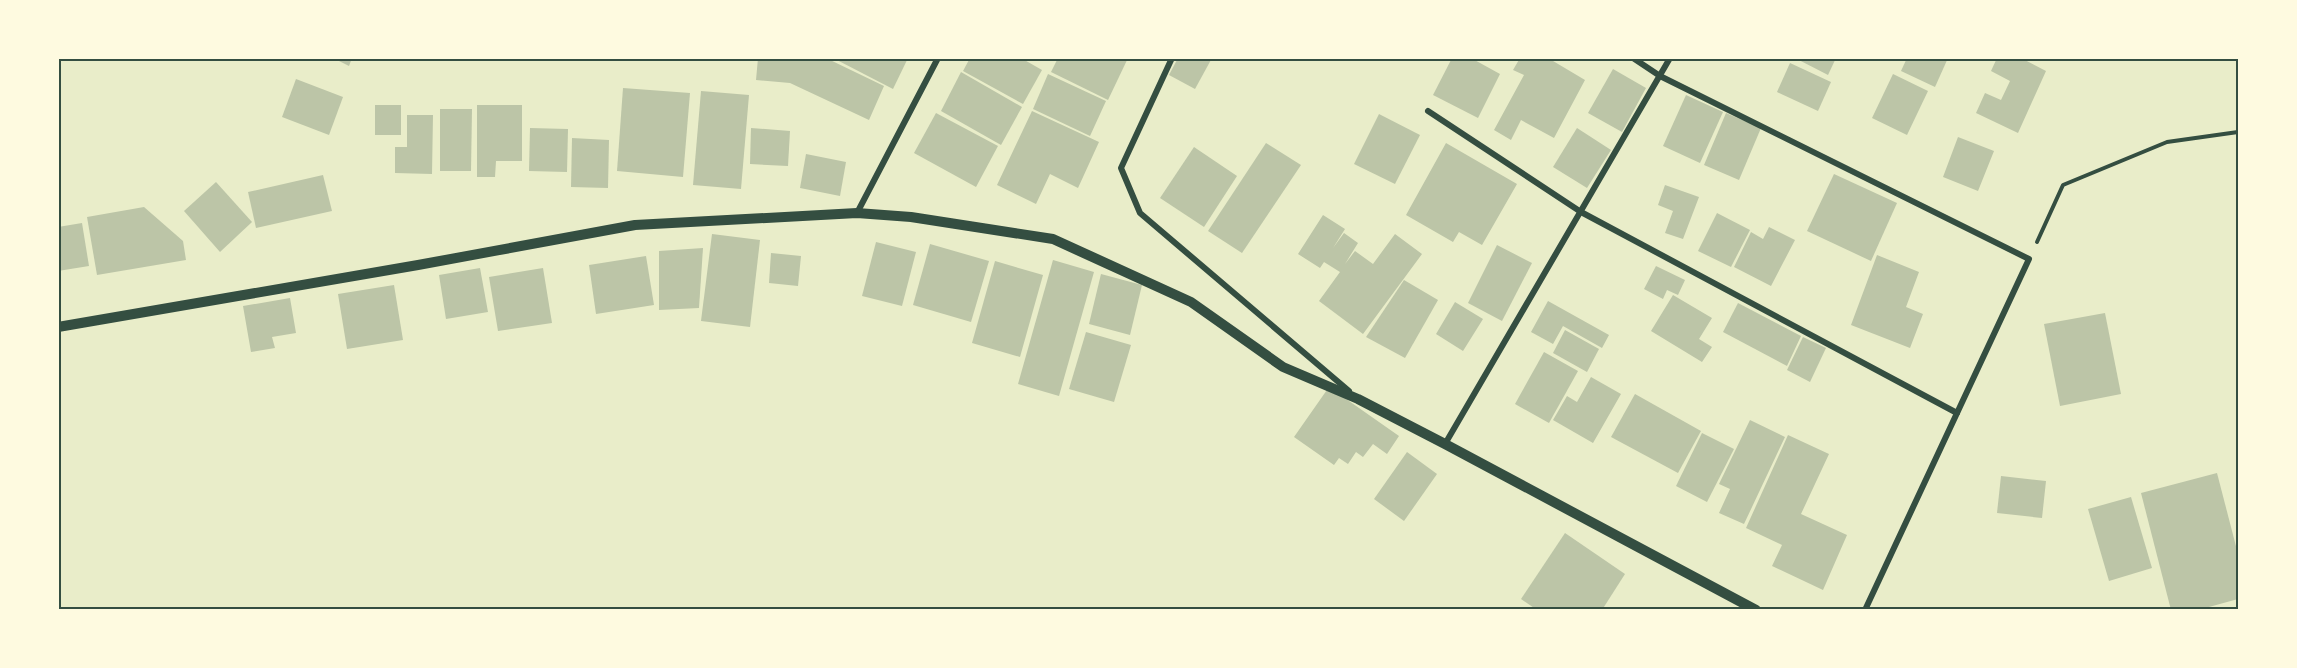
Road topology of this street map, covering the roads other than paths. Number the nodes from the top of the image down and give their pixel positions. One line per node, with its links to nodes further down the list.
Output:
1 (938, 58): 8 (street)
2 (1172, 58): 10 (street)
3 (1633, 58): 5 (street)
4 (1670, 58): 5 (street)
5 (1660, 76): 7 (street); 11 (street)
6 (1428, 111): 7 (street)
7 (1581, 212): 11 (street); 12 (street)
8 (857, 213): 9 (street); 10 (street)
9 (58, 327)
10 (1358, 399): 12 (street)
11 (1957, 413): 14 (street)
12 (1445, 444): 13 (street)
13 (1756, 609)
14 (1865, 609)

